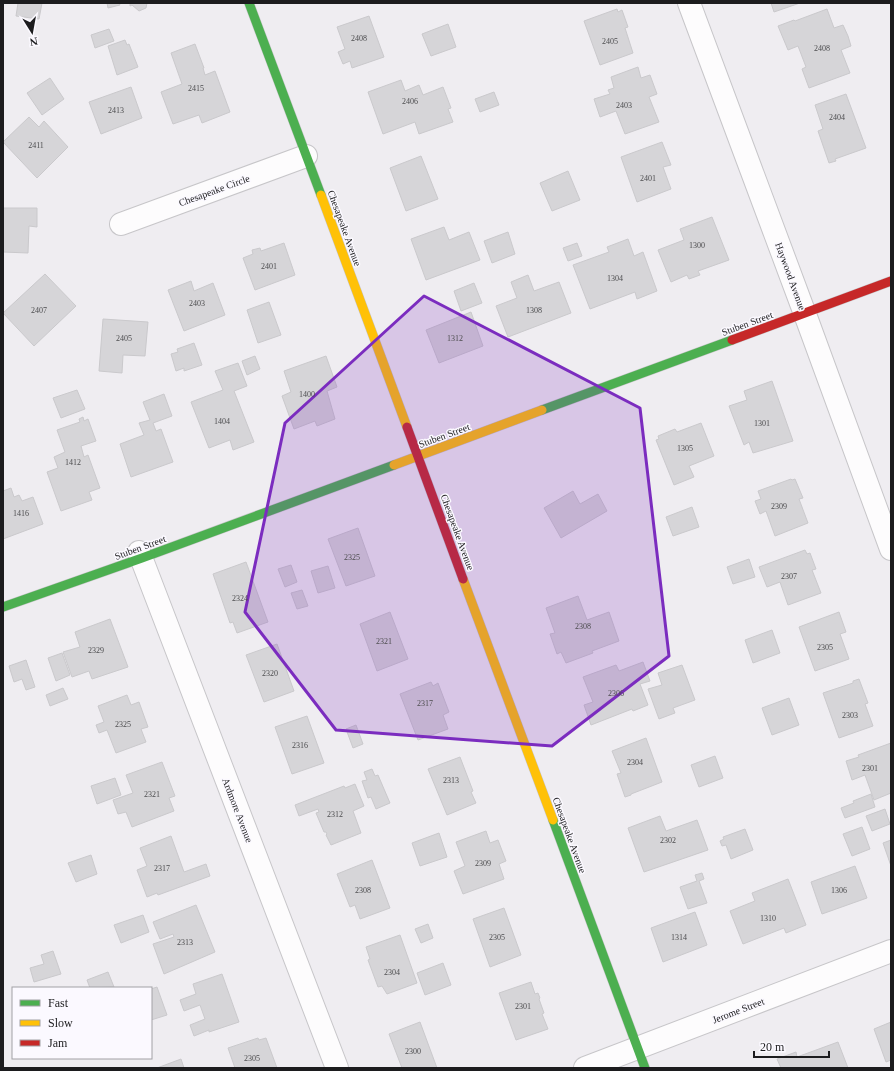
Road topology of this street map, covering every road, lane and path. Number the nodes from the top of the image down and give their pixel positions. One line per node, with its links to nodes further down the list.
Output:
1 (249, 3): 3 (street, Chesapeake Avenue)
2 (689, 3): 6 (street, Haywood Avenue)
3 (306, 156): 4 (street, Chesapeake Circle); 7 (street, Chesapeake Avenue)
4 (121, 224)
5 (891, 281): 6 (street, Stuben Street)
6 (805, 314): 7 (street, Stuben Street); 8 (street, Haywood Avenue)
7 (418, 456): 9 (street, Stuben Street); 12 (street, Chesapeake Avenue)
8 (891, 549)
9 (140, 555): 10 (street, Stuben Street); 13 (street, Ardmore Avenue)
10 (3, 608)
11 (891, 951): 12 (street, Jerome Street)
12 (642, 1058): 14 (street, Jerome Street)
13 (337, 1068)
14 (585, 1068)

